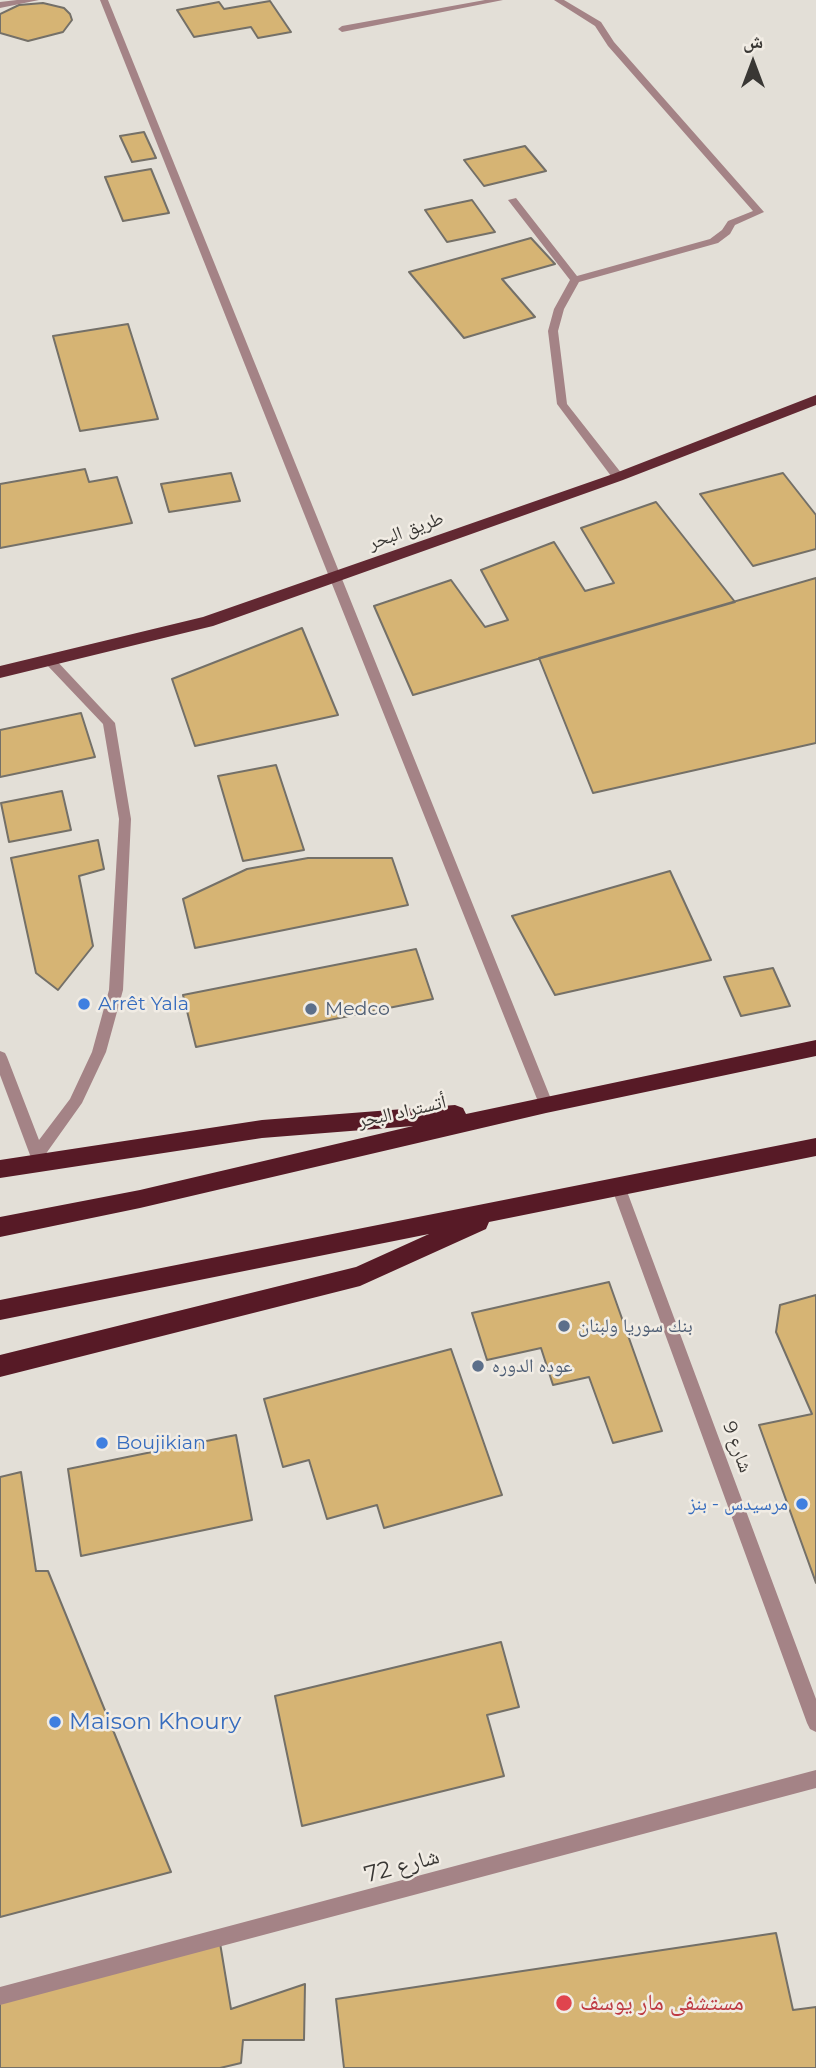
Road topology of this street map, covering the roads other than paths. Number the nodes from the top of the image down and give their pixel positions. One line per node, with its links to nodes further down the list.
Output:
1 (36, 0): 5 (street)
2 (104, 0): 11 (street)
3 (499, 0): 6 (street)
4 (558, 0): 8 (street)
5 (0, 5)
6 (342, 29)
7 (513, 200): 8 (street)
8 (575, 281): 10 (street)
9 (816, 400): 10 (highway, طريق البحر)
10 (618, 477): 11 (highway, طريق البحر)
11 (336, 579): 12 (highway, طريق البحر); 16 (street)
12 (51, 662): 13 (highway, طريق البحر); 19 (street)
13 (0, 672)
14 (816, 1048): 16 (highway, أتستراد البحر)
15 (0, 1057): 19 (street)
16 (546, 1104): 17 (highway, أتستراد البحر)
17 (520, 1110): 19 (highway); 23 (highway, أتستراد البحر)
18 (816, 1147): 21 (highway)
19 (38, 1158): 20 (highway)
20 (0, 1169)
21 (618, 1186): 22 (highway); 26 (street, شارع 9)
22 (512, 1207): 24 (highway); 25 (highway)
23 (0, 1227)
24 (0, 1310)
25 (0, 1366)
26 (816, 1723)
27 (816, 1779): 28 (street, شارع 72)
28 (0, 1996)

